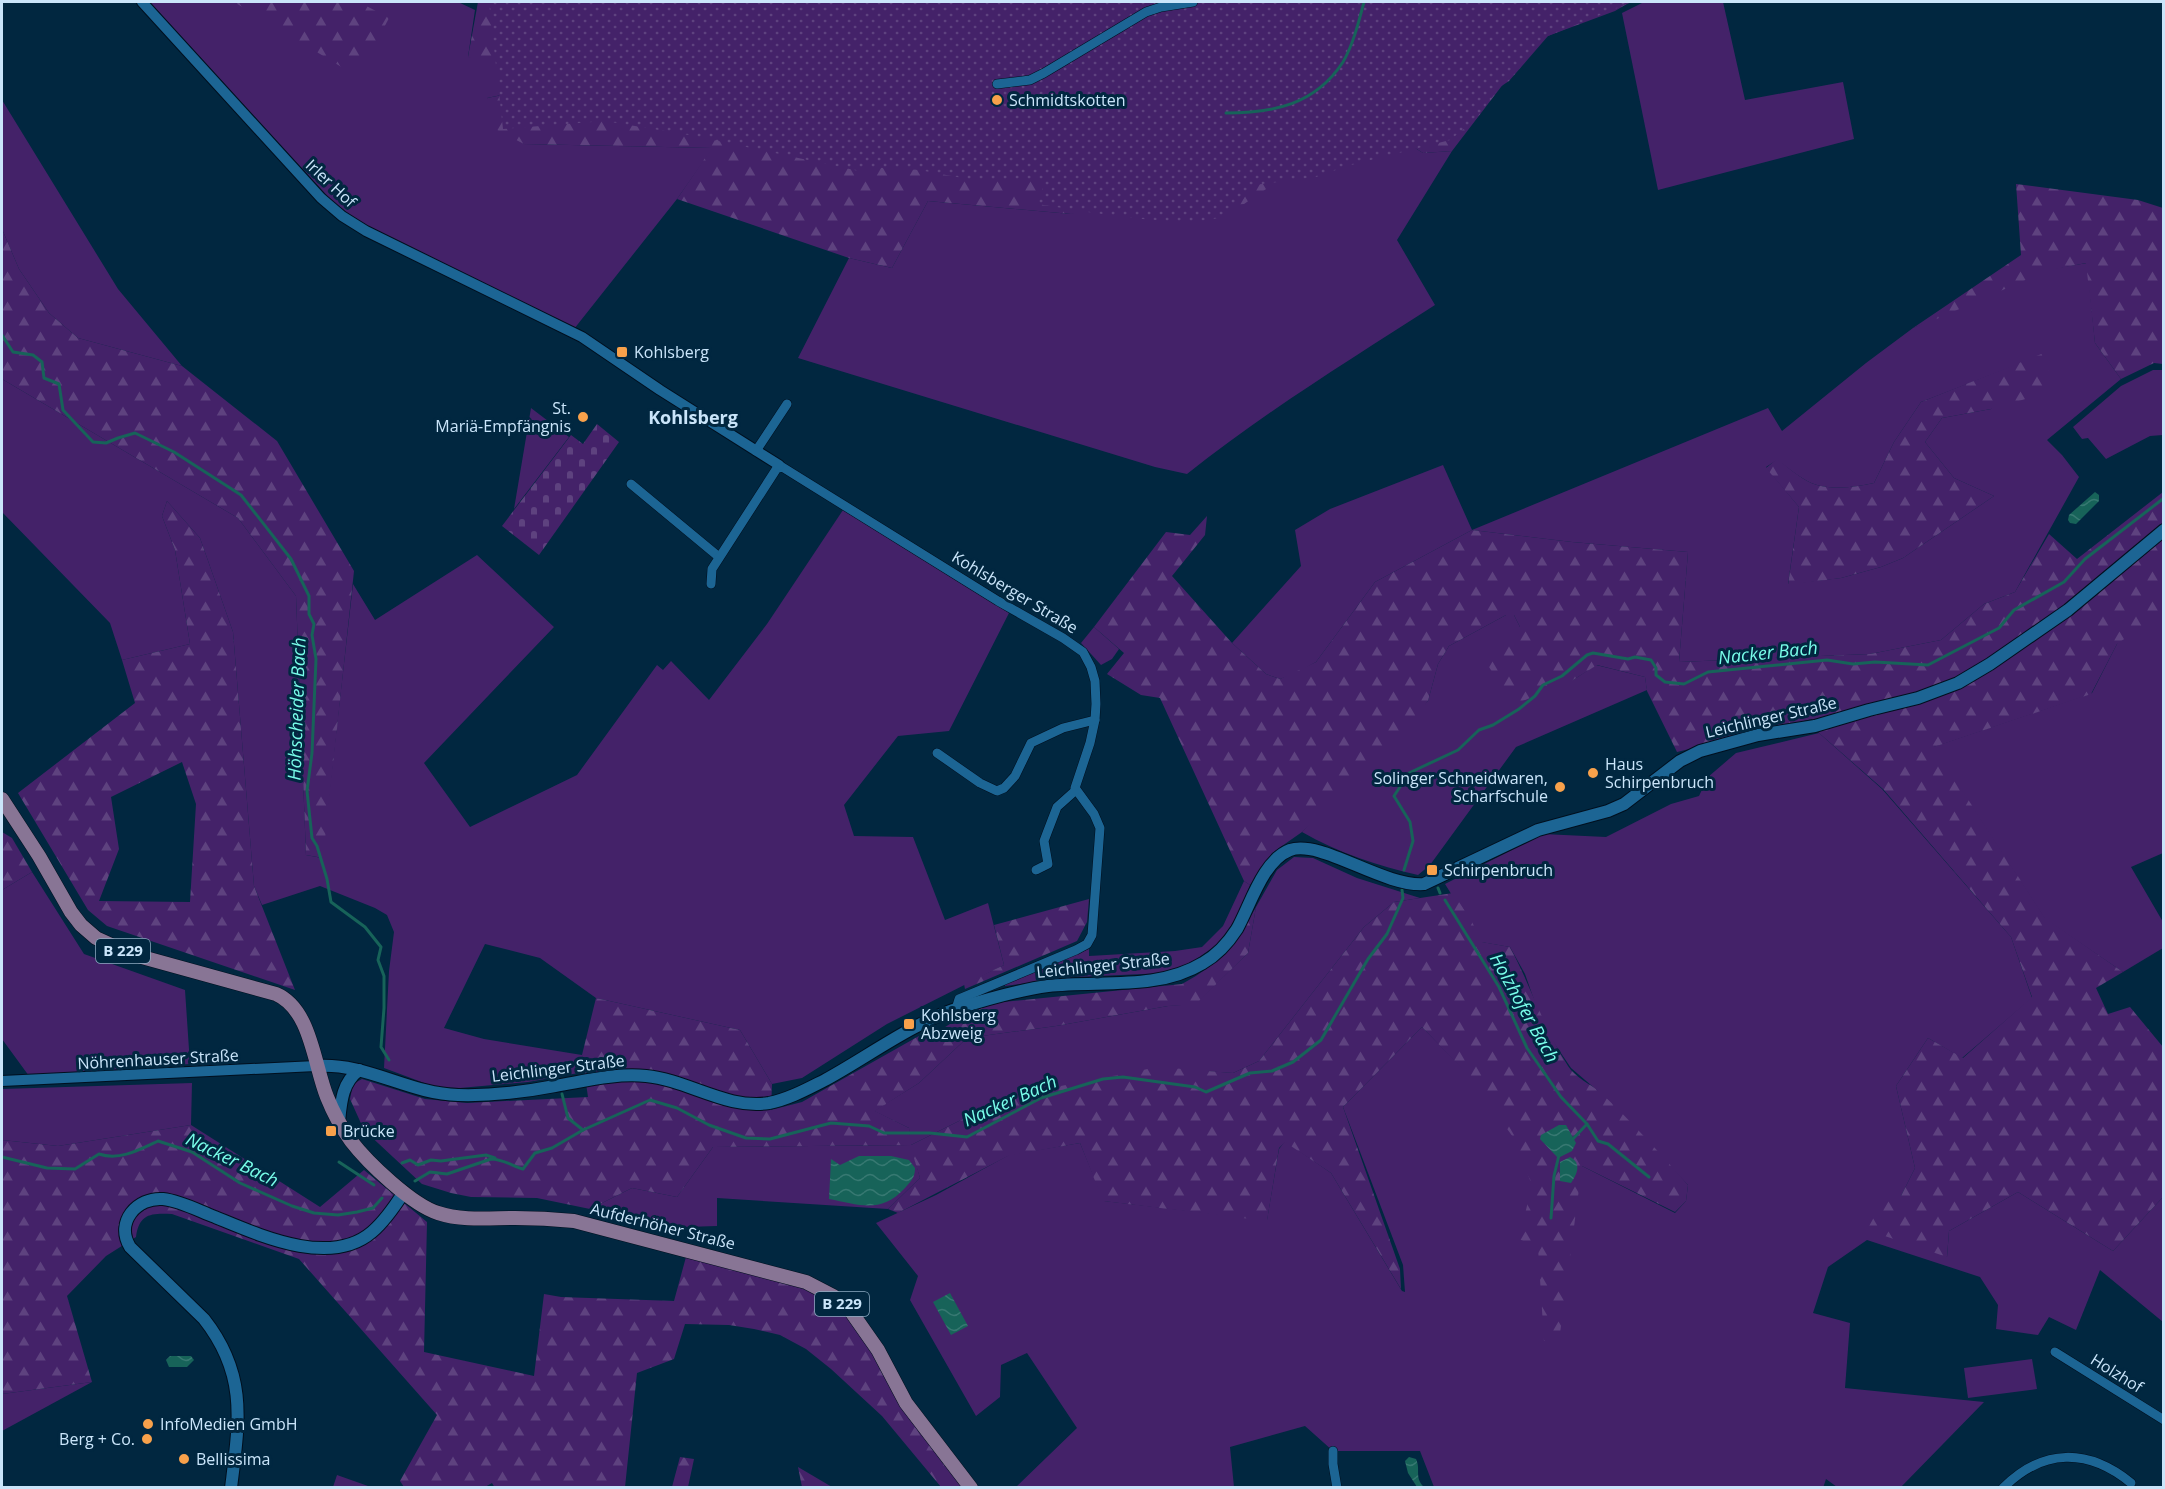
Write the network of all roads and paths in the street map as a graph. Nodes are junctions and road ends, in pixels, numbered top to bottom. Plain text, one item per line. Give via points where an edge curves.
1 (142, 2) edge
2 (1193, 2) edge
3 (997, 84) dead end
4 (582, 337) joint
5 (787, 404) dead end
6 (756, 451) junction
7 (779, 465) junction
8 (631, 484) dead end
9 (2163, 530) edge
10 (719, 557) junction
11 (711, 584) dead end
12 (1095, 720) junction
13 (937, 753) dead end
14 (1076, 790) junction
15 (2, 800) edge
16 (1036, 870) dead end
17 (956, 1009) junction
18 (316, 1066) junction
19 (359, 1070) junction
20 (2, 1081) edge
21 (339, 1122) junction
22 (404, 1192) junction
23 (2055, 1352) dead end
24 (2163, 1420) edge
25 (1333, 1451) dead end
26 (2131, 1483) dead end
27 (231, 1488) edge
28 (971, 1488) edge
29 (1337, 1488) edge
30 (2003, 1488) edge

1 - 4 street, Irler Hof via 321,198 342,216
2 - 3 street via 1146,12 1030,80
4 - 6 street, Kohlsberger Straße
5 - 6 street
6 - 7 street, Kohlsberger Straße
7 - 10 street
7 - 12 street, Kohlsberger Straße via 1075,645 1087,659 1095,681
8 - 10 street
9 - 17 main road, Leichlinger Straße via 2089,594 2028,639 1971,676 1941,690 1815,726 1758,735 1700,751 1680,760 1624,804 1538,830 1424,884 1375,874 1316,850 1293,849 1280,856 1265,873 1225,945 1194,969 1147,981 1048,987
10 - 11 street via 712,569
12 - 13 street via 1063,728 1031,743 1015,776 999,791 980,783
12 - 14 street, Kohlsberger Straße
14 - 16 street via 1057,807 1044,842 1048,864
14 - 17 street via 1100,828 1094,930 1090,940 1076,950 960,999
15 - 18 main road, B 229 via 86,930 118,949 283,997 303,1023
17 - 19 main road, Leichlinger Straße via 809,1089 758,1104 647,1076 625,1075 461,1096 427,1091
18 - 19 main road, Leichlinger Straße
18 - 20 street, Nöhrenhauser Straße
18 - 21 main road, Aufderhöher Straße / B 229
19 - 21 main road via 346,1084
21 - 22 main road, Aufderhöher Straße / B 229 via 364,1155
22 - 27 main road via 374,1231 359,1241 336,1247 281,1241 161,1199 140,1205 126,1221 124,1234 130,1247 204,1319 231,1365 239,1412
22 - 28 main road, Aufderhöher Straße / B 229 via 425,1208 447,1216 574,1221 813,1285 850,1310 878,1350 906,1403
23 - 24 street, Holzhof
25 - 29 street
26 - 30 street via 2092,1460 2062,1457 2032,1466

